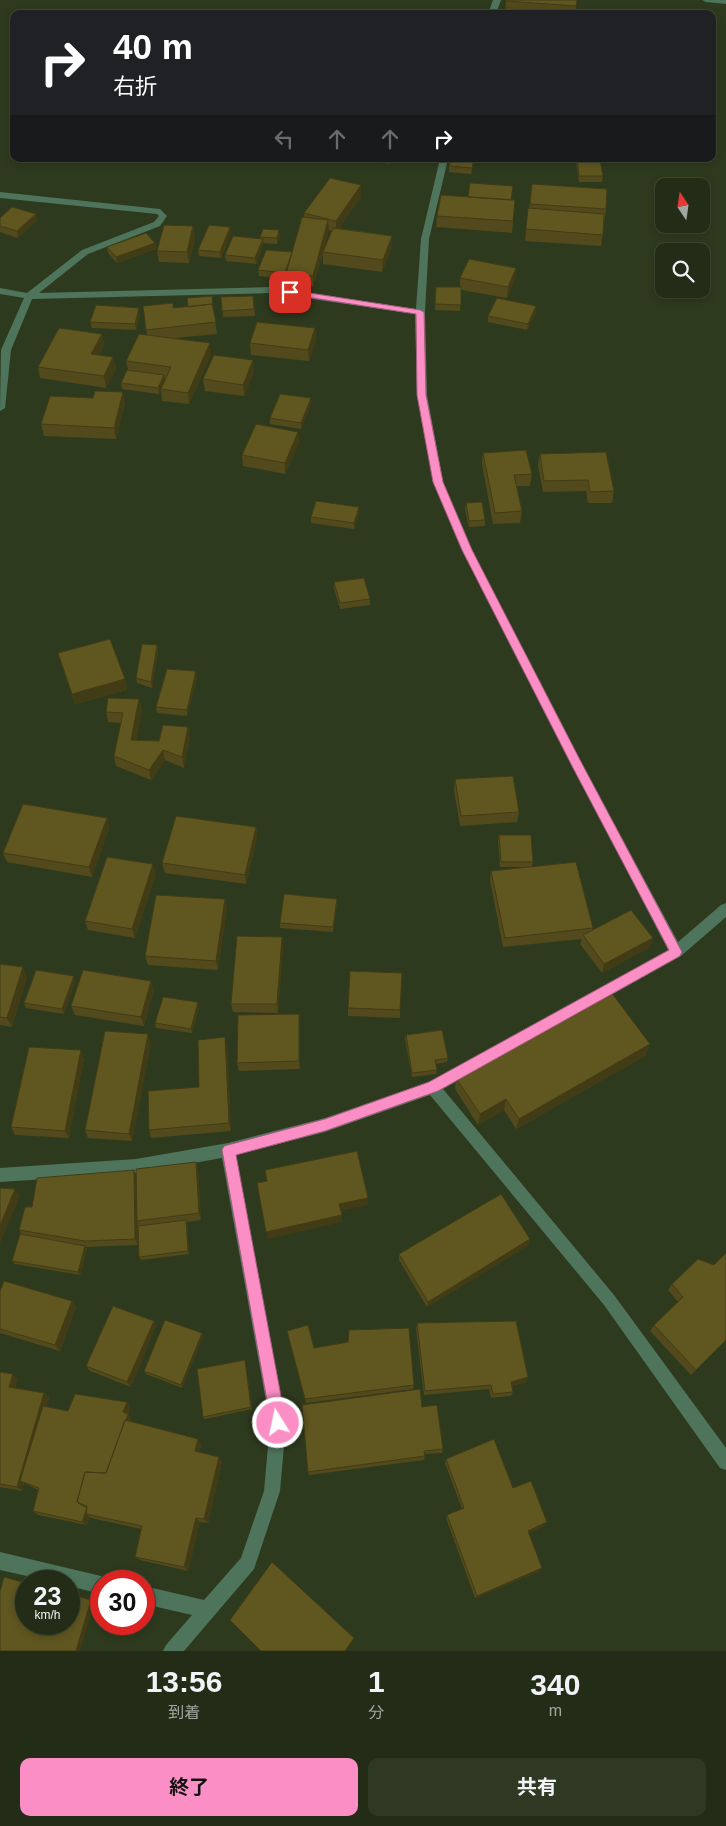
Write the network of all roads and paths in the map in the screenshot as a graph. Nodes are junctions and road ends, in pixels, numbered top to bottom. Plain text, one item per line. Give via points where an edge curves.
1 (706, 0) edge
2 (726, 2) edge
3 (443, 162) edge
4 (0, 195) edge
5 (0, 291) edge
6 (28, 296) junction
7 (420, 312) junction
8 (0, 408) edge
9 (726, 909) edge
10 (676, 952) junction
11 (433, 1087) junction
12 (228, 1150) junction
13 (0, 1175) edge
14 (726, 1462) edge
15 (0, 1561) edge
16 (90, 1582) edge
17 (155, 1598) edge
18 (208, 1610) junction
19 (172, 1651) edge

1 - 2 street
3 - 7 street via 425,238
4 - 6 street via 160,212 162,216 157,224 85,252
5 - 6 street
6 - 7 street via 271,290
6 - 8 street via 6,350
7 - 10 street via 422,395 438,482 467,550
9 - 10 street
10 - 11 street
11 - 12 street via 325,1125
11 - 14 street via 610,1300
12 - 13 street via 136,1166
12 - 18 street via 278,1423 272,1491 248,1563
15 - 16 street
17 - 18 street
18 - 19 street

